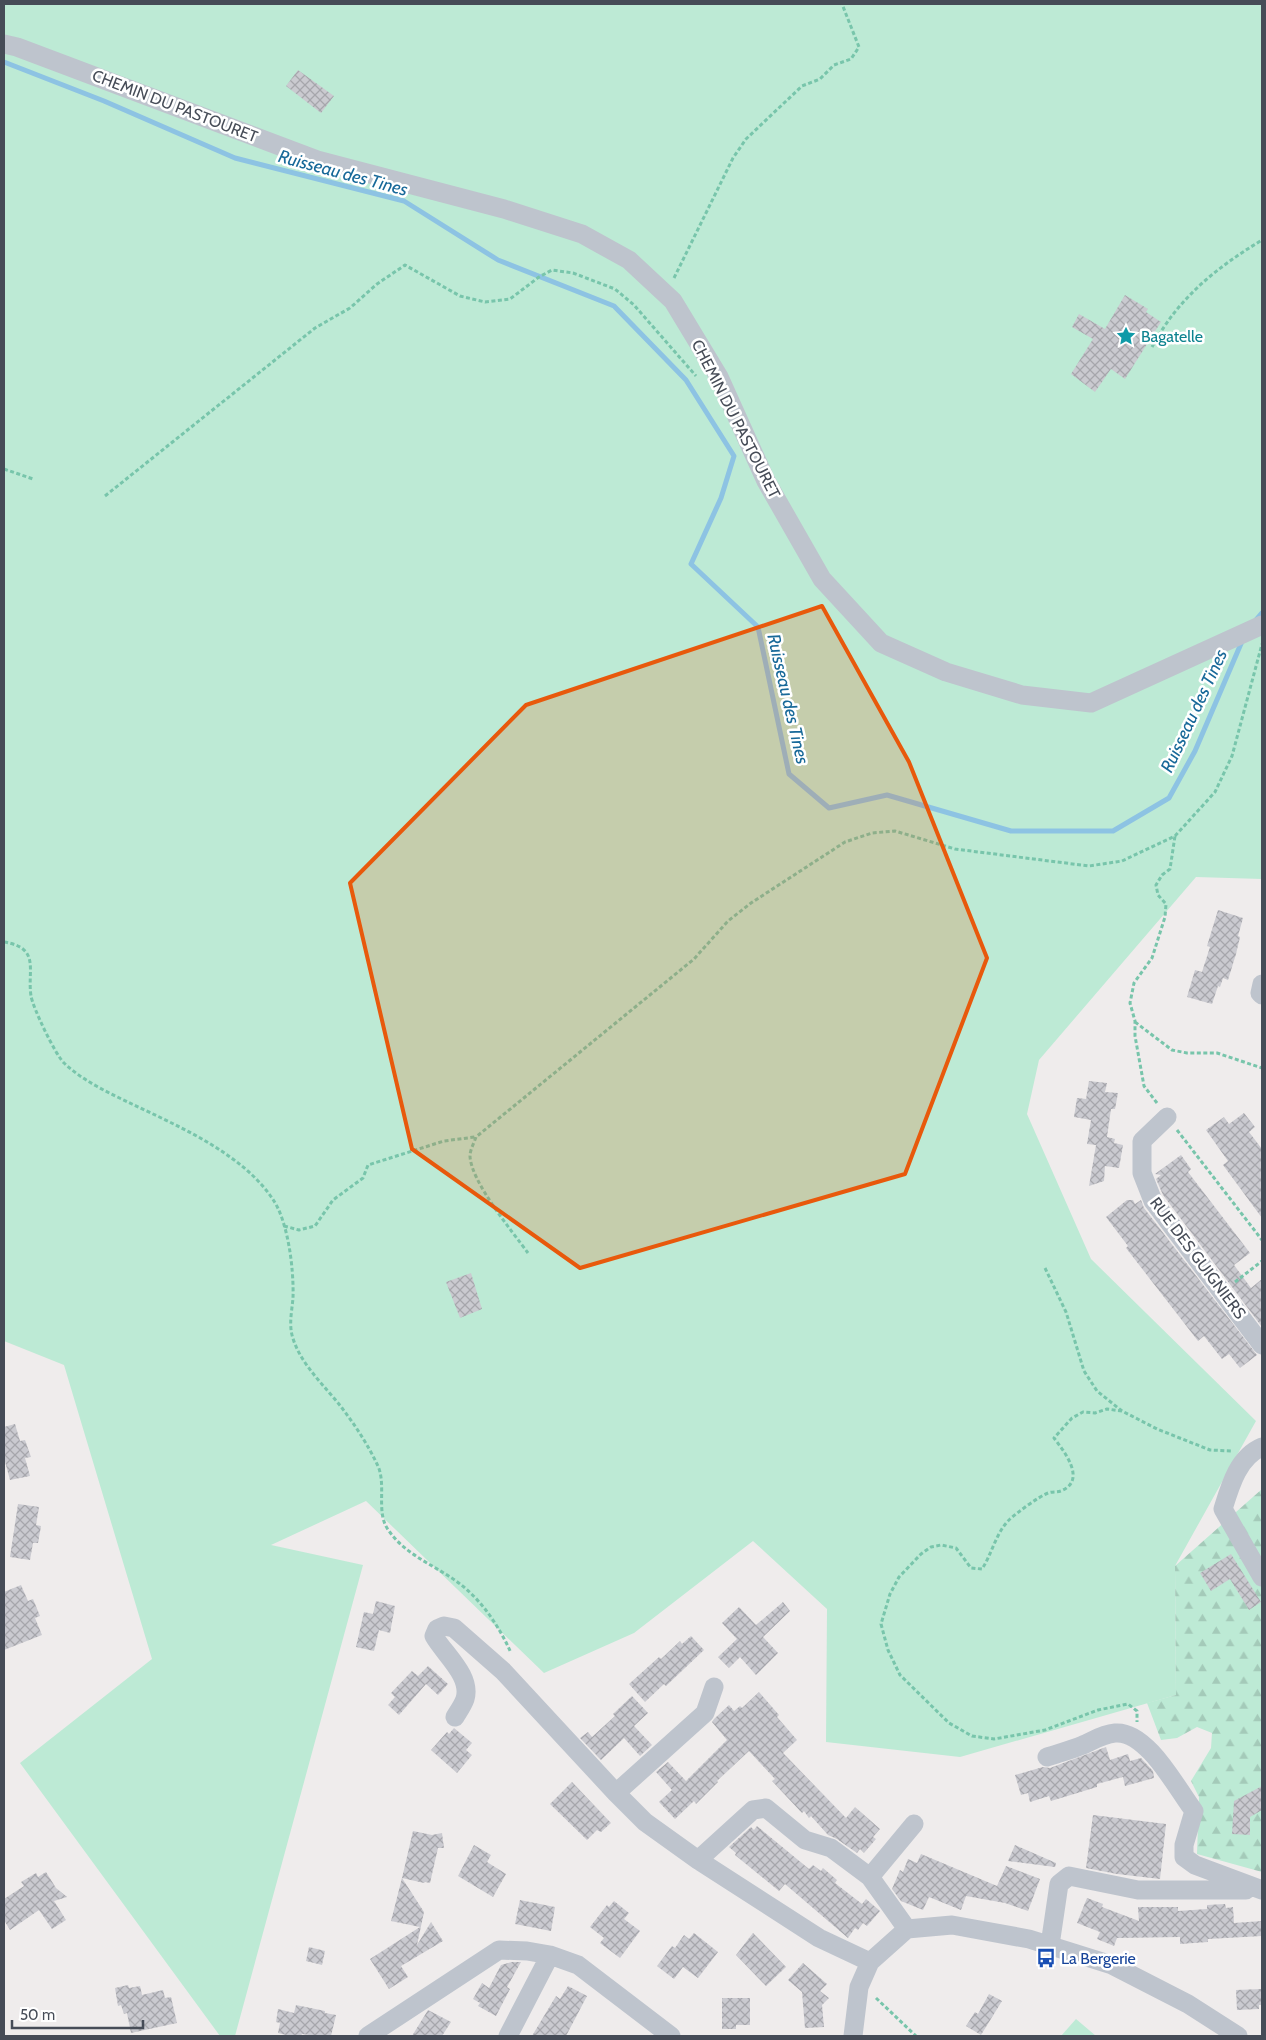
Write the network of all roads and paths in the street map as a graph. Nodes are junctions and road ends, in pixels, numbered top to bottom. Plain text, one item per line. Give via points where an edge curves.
1 (842, 4) edge
2 (4, 44) edge
3 (1262, 240) edge
4 (664, 291) junction
5 (1152, 347) dead end
6 (700, 381) dead end
7 (4, 469) edge
8 (33, 479) dead end
9 (105, 496) dead end
10 (1262, 625) edge
11 (1262, 644) edge
12 (1175, 836) junction
13 (4, 942) edge
14 (1262, 984) edge
15 (1262, 995) edge
16 (1135, 1021) junction
17 (1262, 1068) edge
18 (1167, 1117) junction
19 (476, 1137) junction
20 (284, 1226) junction
21 (1262, 1240) edge
22 (528, 1253) dead end
23 (1262, 1261) edge
24 (1045, 1268) dead end
25 (1223, 1292) junction
26 (1262, 1345) edge
27 (1122, 1412) junction
28 (1259, 1448) edge
29 (1262, 1577) edge
30 (508, 1664) junction
31 (714, 1687) dead end
32 (455, 1717) dead end
33 (1138, 1739) junction
34 (1047, 1757) dead end
35 (616, 1793) junction
36 (914, 1824) dead end
37 (698, 1860) junction
38 (870, 1877) junction
39 (1262, 1890) edge
40 (907, 1929) junction
41 (1050, 1945) junction
42 (550, 1955) junction
43 (870, 1962) junction
44 (859, 1986) junction
45 (368, 2036) edge
46 (508, 2036) edge
47 (671, 2036) edge
48 (853, 2036) edge
49 (916, 2036) edge
50 (1238, 2036) edge

1 - 4 path via 859,47 851,59 834,65 820,79 802,86 746,139 733,158 676,275
2 - 4 street, CHEMIN DU PASTOURET via 317,160 504,209 582,234 629,260
3 - 5 path via 1228,260 1191,292 1158,334
4 - 10 street, CHEMIN DU PASTOURET via 719,377 766,481 822,579 881,643 946,672 1022,696 1091,702
6 - 9 path via 634,305 615,289 573,273 552,270 510,298 485,302 460,296 405,265 350,308 315,328
7 - 8 path
11 - 12 path via 1232,756 1215,792
12 - 16 path via 1170,869 1156,885 1158,895 1166,904 1165,917 1152,958 1134,983 1130,1003
12 - 19 path via 1122,862 1089,866 955,850 895,832 872,833 845,842 750,903 728,921 694,959
13 - 20 path via 15,944 28,954 32,964 31,997 62,1061 80,1076 223,1152 270,1195 279,1208
14 - 15 street
16 - 17 path via 1172,1050 1187,1054 1217,1053
16 - 18 path via 1144,1086
18 - 21 path
18 - 25 street, RUE DES GUIGNIERS via 1142,1141 1142,1173 1153,1201
19 - 20 path via 444,1141 368,1164 363,1178 333,1200 315,1226 299,1230
19 - 22 path via 470,1154 473,1171
20 - 30 path via 293,1283 292,1335 302,1358 344,1410 379,1467 386,1526 410,1552 466,1588 483,1607 504,1639
23 - 25 path
24 - 27 path via 1066,1312 1084,1371 1097,1392
25 - 26 street, RUE DES GUIGNIERS
27 - 28 path via 1210,1450
27 - 33 path via 1107,1409 1084,1412 1072,1418 1054,1438 1068,1459 1073,1475 1069,1486 1061,1492 1049,1492 1009,1520 982,1569 971,1568 956,1548 941,1545 921,1554 899,1577 881,1624 888,1650 900,1675 949,1723 972,1736 994,1739 1045,1730 1098,1710 1128,1704 1137,1711
28 - 29 street via 1241,1465 1223,1509
30 - 32 street via 454,1628 444,1626 437,1629 434,1636 461,1674 466,1688 465,1698
30 - 35 street
31 - 35 street via 705,1713
33 - 34 street via 1117,1732
33 - 39 street via 1163,1767 1194,1811 1184,1845 1184,1857 1195,1865
35 - 37 street via 645,1822
36 - 38 street
37 - 38 street via 752,1810 766,1808 805,1840 831,1848
37 - 43 street via 819,1938
38 - 40 street
39 - 41 street via 1138,1890 1069,1876 1058,1884
40 - 41 street via 952,1925
40 - 43 street
41 - 50 street via 1112,1965 1188,2004
42 - 45 street via 499,1950
42 - 46 street
42 - 47 street via 578,1966
43 - 44 street
44 - 48 street
44 - 49 path

